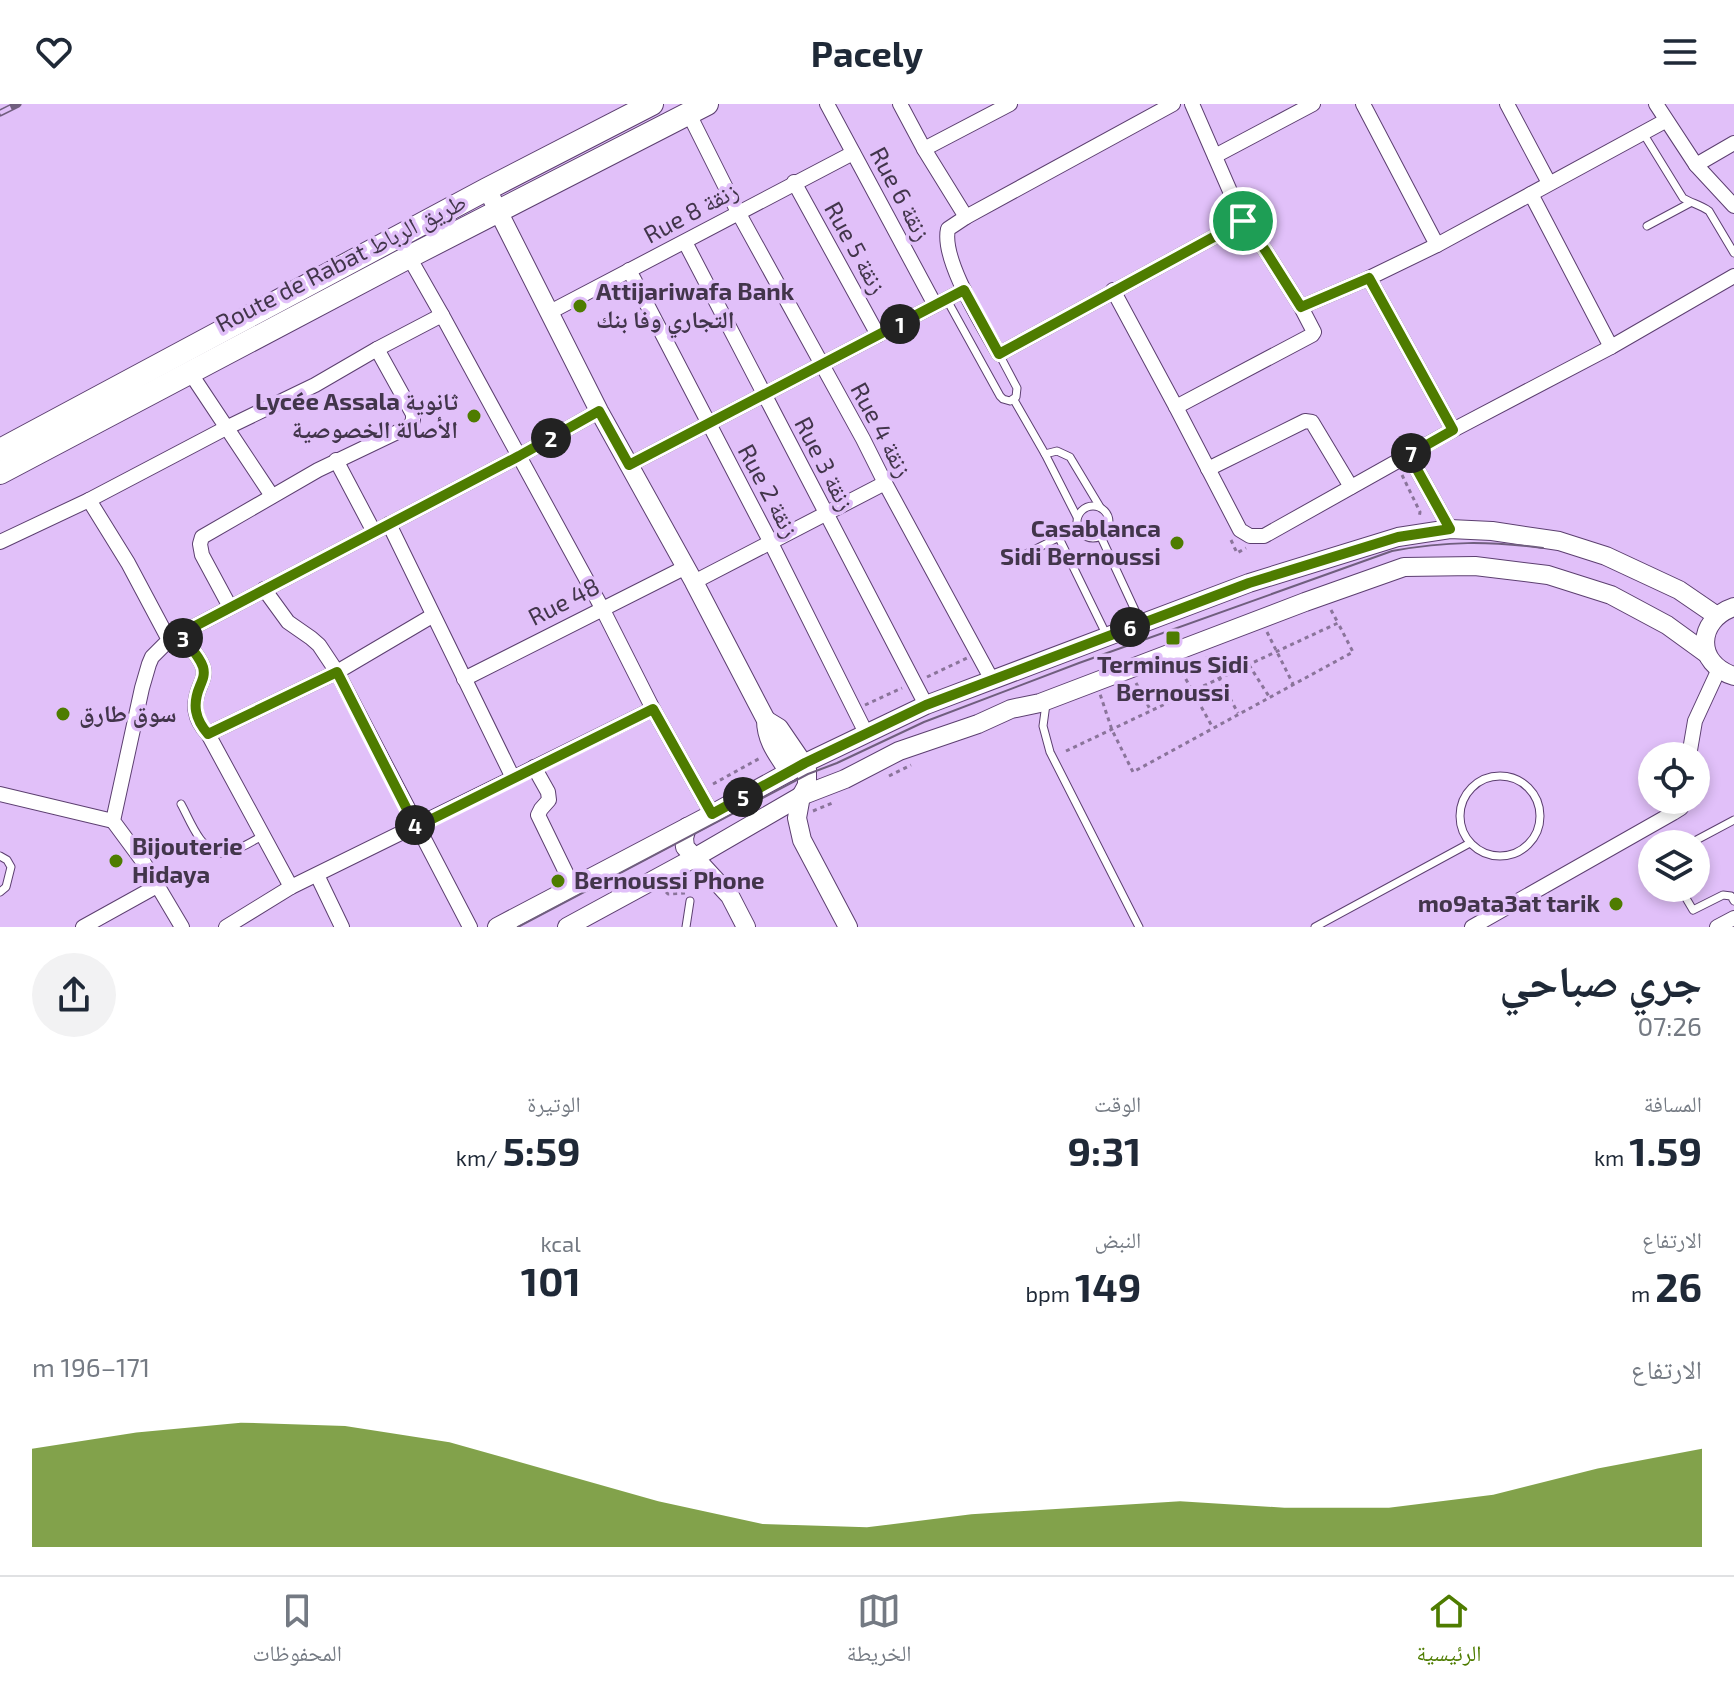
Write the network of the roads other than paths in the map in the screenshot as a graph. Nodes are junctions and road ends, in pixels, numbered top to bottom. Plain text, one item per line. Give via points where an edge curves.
1 (652, 104) edge
2 (827, 104) edge
3 (900, 104) edge
4 (1010, 104) edge
5 (1173, 104) edge
6 (1192, 104) edge
7 (1313, 104) edge
8 (1363, 104) edge
9 (1507, 104) edge
10 (1656, 104) edge
11 (698, 109) edge
12 (1665, 121) junction
13 (1643, 133) junction
14 (1734, 143) edge
15 (924, 149) junction
16 (853, 153) junction
17 (1215, 156) junction
18 (1696, 165) junction
19 (794, 182) junction
20 (1549, 183) junction
21 (487, 189) junction
22 (1531, 194) junction
23 (1690, 203) junction
24 (1734, 206) edge
25 (498, 211) junction
26 (738, 212) junction
27 (966, 217) junction
28 (1243, 221) junction
29 (1647, 226) dead end
30 (685, 242) junction
31 (1437, 245) junction
32 (1734, 253) edge
33 (409, 257) junction
34 (629, 270) junction
35 (1734, 276) edge
36 (1369, 278) junction
37 (964, 290) junction
38 (1113, 290) junction
39 (941, 302) junction
40 (1301, 307) junction
41 (550, 312) junction
42 (442, 315) junction
43 (878, 335) junction
44 (1611, 347) junction
45 (377, 349) junction
46 (999, 354) junction
47 (821, 365) junction
48 (189, 371) junction
49 (764, 395) junction
50 (1014, 400) junction
51 (1176, 407) junction
52 (599, 411) junction
53 (708, 424) junction
54 (226, 428) junction
55 (1453, 430) junction
56 (0, 450) edge
57 (1045, 454) junction
58 (1409, 455) junction
59 (519, 456) junction
60 (336, 460) junction
61 (629, 465) junction
62 (1208, 469) junction
63 (0, 473) edge
64 (885, 483) junction
65 (1351, 487) junction
66 (272, 496) junction
67 (89, 500) junction
68 (1101, 509) junction
69 (825, 514) junction
70 (1077, 517) junction
71 (389, 524) junction
72 (1077, 528) junction
73 (1450, 529) junction
74 (374, 532) junction
75 (1101, 537) junction
76 (1059, 538) junction
77 (770, 541) junction
78 (0, 542) edge
79 (1022, 556) dead end
80 (690, 574) junction
81 (264, 589) junction
82 (230, 607) junction
83 (602, 608) junction
84 (1725, 612) edge
85 (432, 616) junction
86 (1141, 623) junction
87 (1107, 636) junction
88 (175, 637) junction
89 (1707, 654) junction
90 (337, 672) junction
91 (1726, 673) edge
92 (464, 679) junction
93 (992, 680) junction
94 (1046, 701) junction
95 (926, 705) junction
96 (653, 709) junction
97 (866, 733) junction
98 (208, 734) junction
99 (1691, 742) edge
100 (534, 767) junction
101 (797, 768) junction
102 (513, 778) junction
103 (0, 794) edge
104 (801, 796) junction
105 (181, 804) dead end
106 (712, 814) junction
107 (1671, 814) edge
108 (1734, 820) edge
109 (113, 821) junction
110 (416, 827) junction
111 (687, 827) junction
112 (1710, 833) edge
113 (264, 835) junction
114 (1470, 843) junction
115 (0, 856) edge
116 (694, 858) junction
117 (317, 875) junction
118 (157, 886) junction
119 (291, 887) junction
120 (573, 887) junction
121 (0, 892) edge
122 (690, 901) dead end
123 (1734, 901) edge
124 (1688, 902) edge
125 (1709, 902) edge
126 (1710, 902) edge
127 (83, 927) edge
128 (182, 927) edge
129 (226, 927) edge
130 (342, 927) edge
131 (470, 927) edge
132 (497, 927) edge
133 (567, 927) edge
134 (686, 927) edge
135 (746, 927) edge
136 (848, 927) edge
137 (1139, 927) edge
138 (1315, 927) edge
139 (1472, 927) edge

1 - 21 main road, Route de Rabat طريق الرباط
2 - 16 street, Rue 6 زنقة
3 - 15 street
4 - 15 street
5 - 27 street
6 - 17 street
7 - 17 street
8 - 31 street
9 - 20 street
10 - 12 street
11 - 25 main road, Route de Rabat طريق الرباط
11 - 26 street, Rue 4 زنقة
12 - 13 street
12 - 18 street
13 - 20 street
13 - 23 lane
14 - 18 street
15 - 27 street
16 - 19 street, Rue 8 زنقة
16 - 39 street, Rue 6 زنقة
17 - 28 street
18 - 24 street
19 - 26 street, Rue 8 زنقة
19 - 43 street, Rue 5 زنقة
20 - 22 street
21 - 25 street
21 - 56 main road, Route de Rabat طريق الرباط
22 - 31 street
22 - 44 street
23 - 29 lane
23 - 32 lane via 1709,211
25 - 33 main road, Route de Rabat طريق الرباط
25 - 41 street
26 - 30 street, Rue 8 زنقة
26 - 47 street, Rue 4 زنقة
27 - 37 street via 948,229 946,243
28 - 38 street
28 - 40 street
30 - 34 street, Rue 8 زنقة
30 - 49 street, Rue 3 زنقة
31 - 36 street
33 - 42 street
33 - 48 main road, Route de Rabat طريق الرباط
34 - 41 street, Rue 8 زنقة
34 - 53 street, Rue 2 زنقة
35 - 44 street
36 - 40 street
36 - 55 street
37 - 39 street
37 - 46 street
38 - 46 street
38 - 51 street
39 - 43 street
39 - 50 lane via 1000,396
40 - 51 street via 1312,335
41 - 52 street
42 - 45 street
42 - 59 street
43 - 47 street
44 - 55 street
45 - 54 street
45 - 60 street via 413,420
46 - 50 lane via 1017,388
47 - 49 street
47 - 64 street, Rue 4 زنقة
48 - 54 street
48 - 63 main road, Route de Rabat طريق الرباط
49 - 53 street
49 - 69 street, Rue 3 زنقة
50 - 57 lane
51 - 62 street
52 - 59 street
52 - 61 street
53 - 61 street
53 - 77 street, Rue 2 زنقة
54 - 66 street
54 - 67 street
55 - 58 street
57 - 68 lane via 1057,451 1070,457
57 - 70 lane
58 - 65 street
58 - 73 street
59 - 71 street
59 - 83 street
60 - 66 street
60 - 74 street
61 - 80 street
62 - 65 street via 1309,421
62 - 65 street via 1240,530 1250,536 1264,536
64 - 69 street, Rue 48
64 - 93 street, Rue 4 زنقة
66 - 82 street via 202,537 202,555
67 - 78 street
67 - 88 street
68 - 70 lane via 1085,508
68 - 75 lane via 1109,523
69 - 77 street, Rue 48
69 - 95 street, Rue 3 زنقة
70 - 72 lane
71 - 74 street
71 - 85 street
72 - 75 lane via 1084,536
72 - 76 lane
73 - 84 street via 1559,541 1606,556
73 - 86 street via 1398,537
74 - 81 street
75 - 86 lane
76 - 79 lane
76 - 87 lane
77 - 80 street, Rue 48
77 - 97 street, Rue 2 زنقة
80 - 83 street, Rue 48
80 - 101 street via 766,720 770,741
81 - 82 street
81 - 90 street via 288,622 319,645
82 - 88 street
83 - 92 street, Rue 48
83 - 96 street
84 - 89 street via 1708,628
85 - 90 street
85 - 92 street
86 - 87 street
87 - 93 street
88 - 98 street via 203,667 195,713
88 - 109 street via 152,657 145,675
89 - 91 street
89 - 94 street via 1611,595 1548,575 1475,566 1404,567
90 - 98 street
90 - 110 street
91 - 99 street via 1695,721
92 - 102 street
93 - 95 street
94 - 104 street via 899,751
94 - 137 lane via 1043,726 1050,752
95 - 97 street
96 - 100 street
96 - 106 street
97 - 101 street
98 - 113 street
100 - 102 street
100 - 120 street via 549,800 538,815
101 - 104 street via 807,769
101 - 106 street
102 - 110 street
103 - 109 street
104 - 116 street
104 - 136 street via 797,818 802,840
105 - 113 lane via 204,844 219,853
106 - 111 street
107 - 139 street
108 - 112 lane
109 - 118 street
110 - 117 street
110 - 131 street
111 - 116 street via 685,847
111 - 120 street
113 - 119 street
114 - 114 lane via 1491,856 1527,847 1541,813 1530,789 1519,780 1492,776 1468,791 1460,817
114 - 138 lane
115 - 121 lane via 11,867
116 - 133 street
116 - 135 street via 730,896
117 - 119 street
117 - 130 street
118 - 127 street
118 - 128 street
119 - 129 street
120 - 132 street
122 - 134 lane
123 - 126 lane via 1728,894
124 - 125 lane via 1693,910

